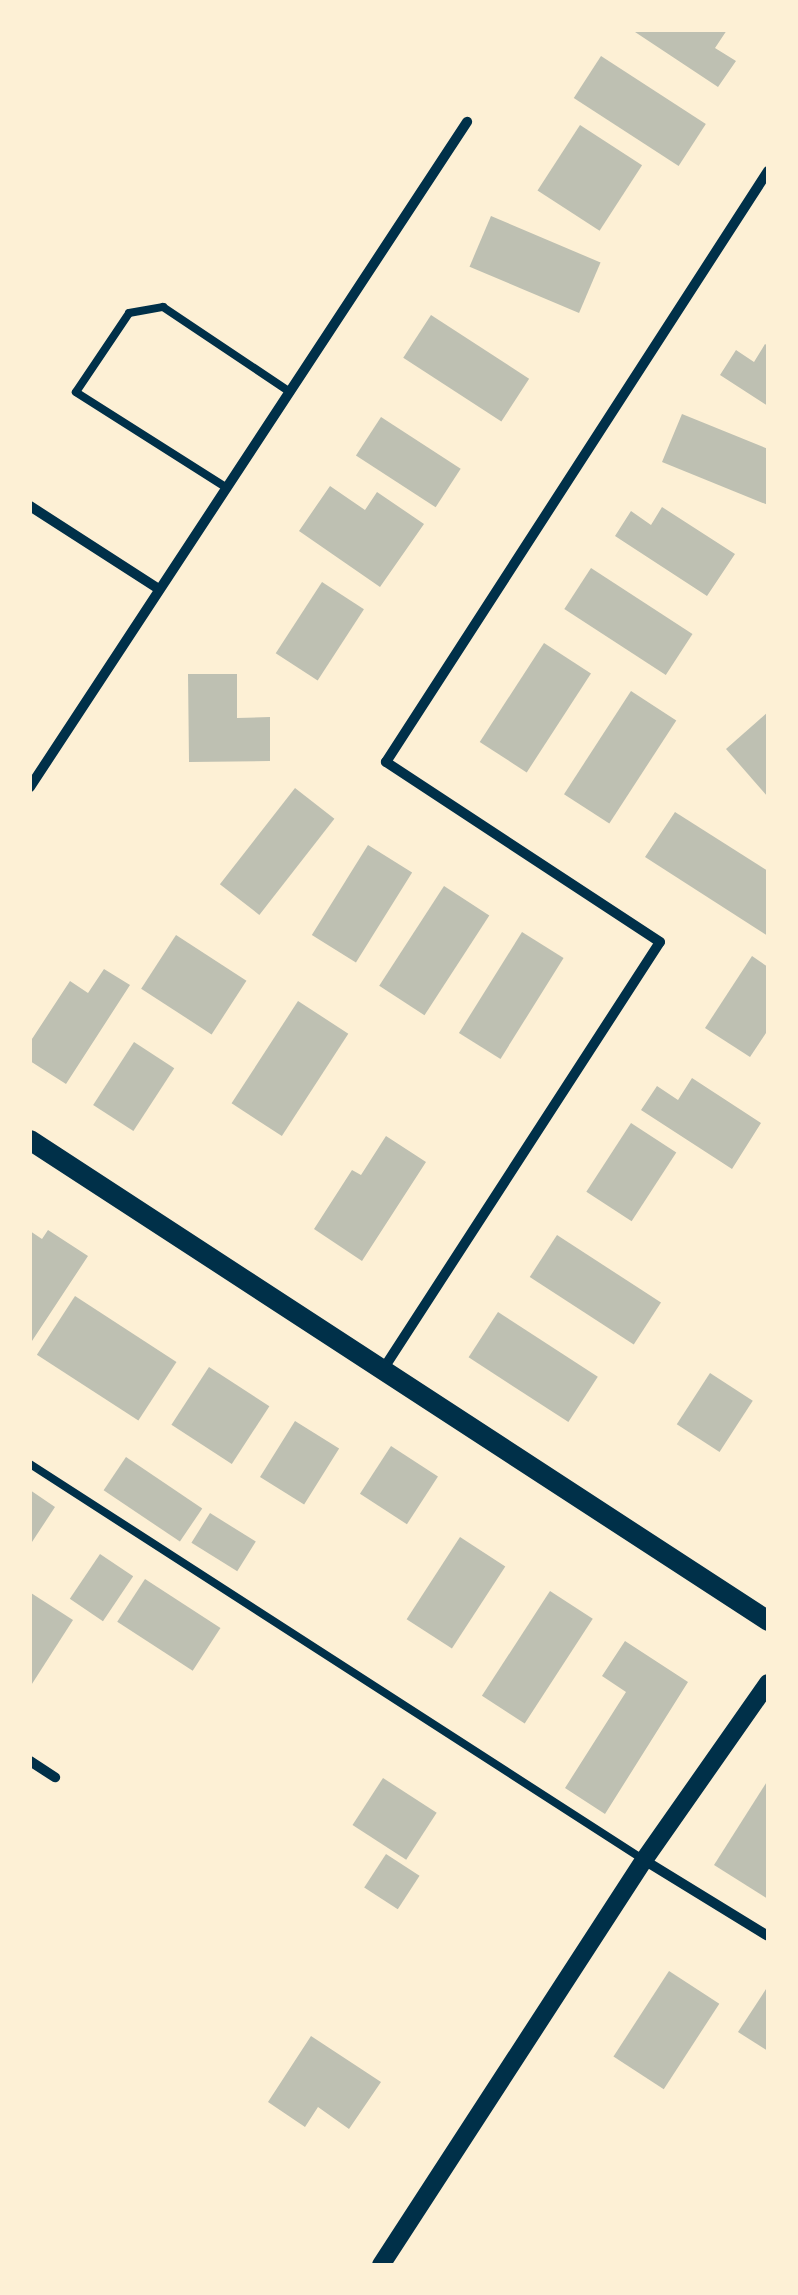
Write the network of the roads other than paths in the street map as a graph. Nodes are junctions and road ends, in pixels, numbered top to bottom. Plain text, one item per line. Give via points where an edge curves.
1 (468, 122) dead end
2 (768, 171) edge
3 (291, 392) junction
4 (227, 488) junction
5 (30, 506) edge
6 (160, 590) junction
7 (30, 786) edge
8 (30, 1140) edge
9 (382, 1372) junction
10 (30, 1464) edge
11 (768, 1621) edge
12 (768, 1683) edge
13 (30, 1761) edge
14 (55, 1777) dead end
15 (644, 1860) junction
16 (768, 1936) edge
17 (381, 2265) edge

1 - 3 street
2 - 9 street via 386,762 660,942
3 - 4 street
3 - 4 lane via 163,307 130,313 76,392
4 - 6 street
5 - 6 street
6 - 7 street
8 - 9 main road
9 - 11 main road
10 - 15 lane
12 - 15 street
13 - 14 street
15 - 16 street
15 - 17 street

